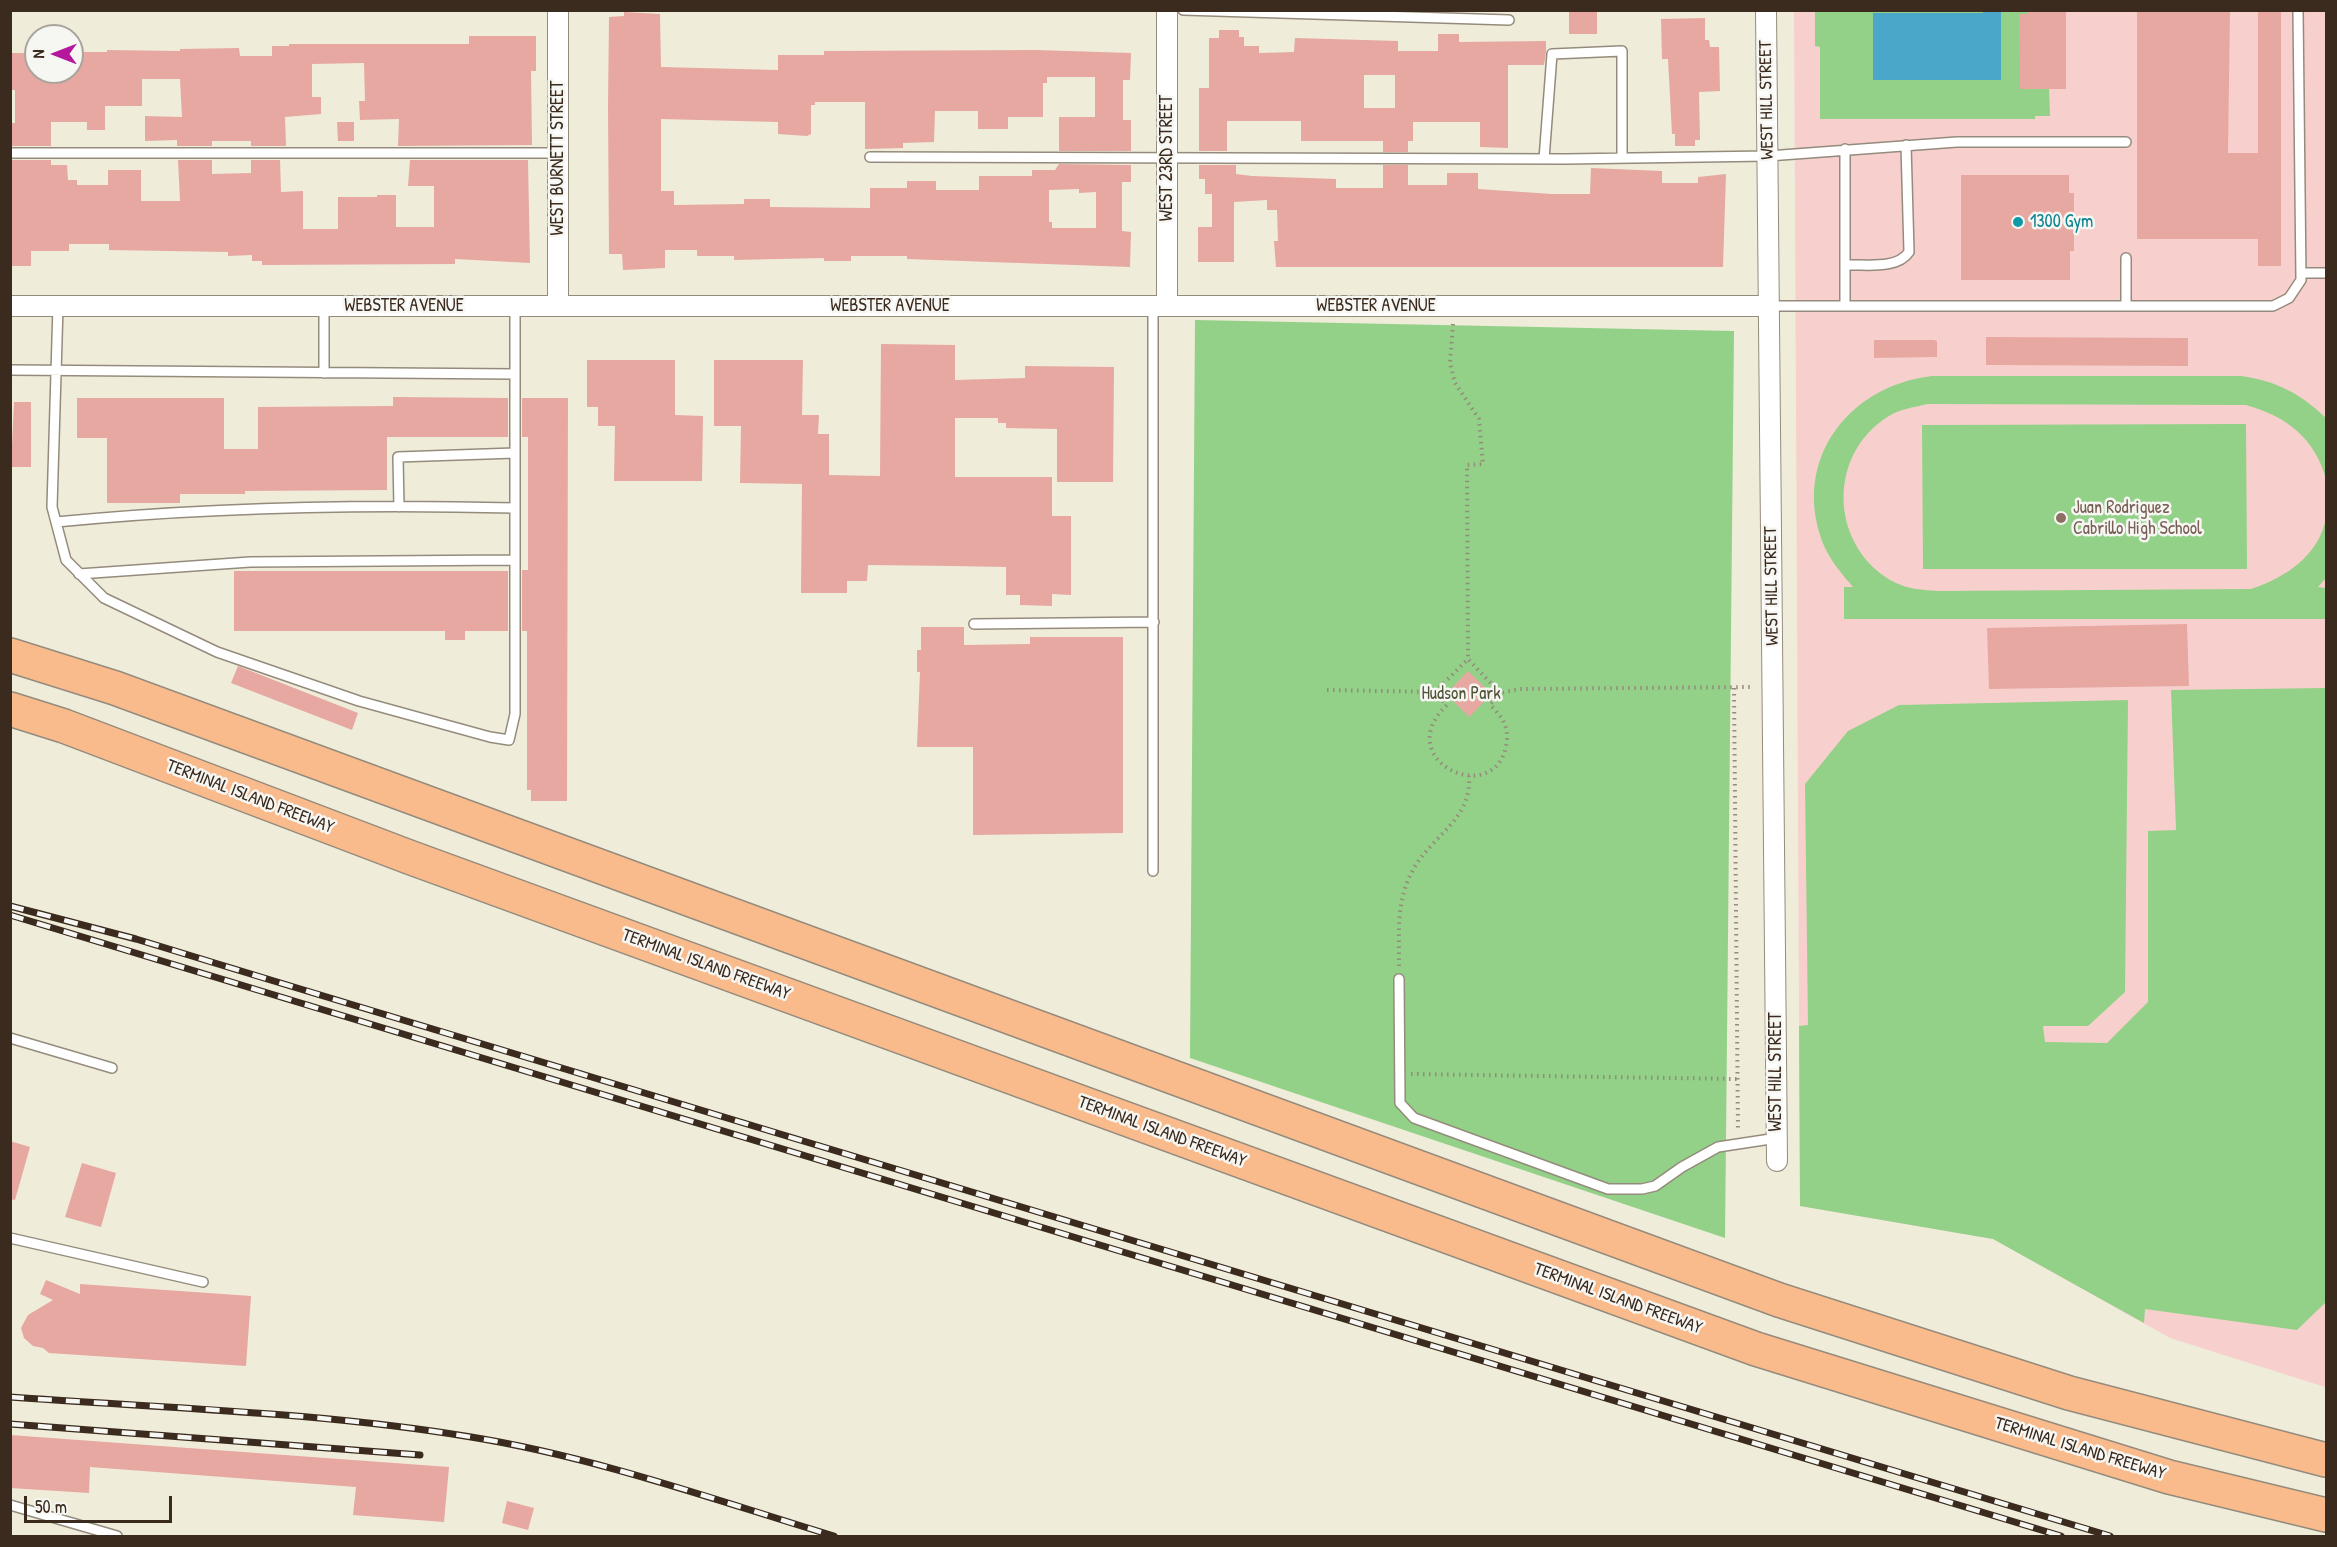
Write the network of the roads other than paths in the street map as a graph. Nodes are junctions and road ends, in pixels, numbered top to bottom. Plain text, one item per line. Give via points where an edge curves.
1 (558, 10) edge
2 (1167, 10) edge
3 (1183, 10) edge
4 (1766, 10) edge
5 (2298, 10) edge
6 (1509, 20) dead end
7 (2126, 142) dead end
8 (1906, 145) junction
9 (1845, 149) junction
10 (10, 153) edge
11 (558, 153) junction
12 (1768, 156) junction
13 (870, 157) dead end
14 (1167, 158) junction
15 (1622, 158) junction
16 (1544, 159) junction
17 (2126, 258) dead end
18 (1846, 265) junction
19 (2301, 273) junction
20 (2326, 273) edge
21 (10, 306) edge
22 (58, 306) junction
23 (324, 306) junction
24 (515, 306) junction
25 (558, 306) junction
26 (1160, 306) junction
27 (1769, 306) junction
28 (1845, 306) junction
29 (2126, 306) junction
30 (10, 370) edge
31 (56, 371) junction
32 (324, 373) junction
33 (515, 374) junction
34 (515, 453) junction
35 (399, 507) junction
36 (515, 508) junction
37 (56, 522) junction
38 (515, 560) junction
39 (79, 574) junction
40 (1154, 622) junction
41 (974, 624) dead end
42 (10, 655) edge
43 (10, 709) edge
44 (1153, 871) dead end
45 (1399, 979) road end
46 (10, 1038) edge
47 (112, 1068) dead end
48 (1777, 1138) junction
49 (1777, 1161) dead end
50 (10, 1238) edge
51 (203, 1282) dead end
52 (2326, 1460) edge
53 (10, 1505) edge
54 (2326, 1515) edge
55 (117, 1536) edge

1 - 11 street, WEST BURNETT STREET
2 - 14 street, WEST 23RD STREET
3 - 6 lane
4 - 12 street, WEST HILL STREET
5 - 19 lane
7 - 8 lane
8 - 9 lane
8 - 18 lane via 1909,252 1896,263
9 - 12 lane
9 - 18 lane
10 - 11 lane
11 - 25 street, WEST BURNETT STREET
12 - 15 lane
12 - 27 street, WEST HILL STREET
13 - 14 lane
14 - 16 lane
14 - 26 street, WEST 23RD STREET
15 - 16 lane
15 - 16 lane via 1622,51 1552,54
17 - 29 lane
18 - 28 lane
19 - 20 lane
19 - 29 lane via 2301,280 2289,298 2273,306
21 - 22 street, WEBSTER AVENUE
22 - 23 street, WEBSTER AVENUE
22 - 31 lane
23 - 24 street, WEBSTER AVENUE
23 - 32 lane
24 - 25 street, WEBSTER AVENUE
24 - 33 lane
25 - 26 street, WEBSTER AVENUE
26 - 27 street, WEBSTER AVENUE
26 - 40 lane
27 - 28 lane
27 - 48 street, WEST HILL STREET
28 - 29 lane
30 - 31 lane
31 - 32 lane
31 - 37 lane via 52,507
32 - 33 lane
33 - 34 lane
34 - 35 lane via 398,457
34 - 36 lane
35 - 36 lane
35 - 37 lane via 187,511
36 - 38 lane
37 - 39 lane via 66,560
38 - 39 lane via 250,562
38 - 39 lane via 515,714 509,740 359,701 218,652 104,598
40 - 41 lane
40 - 44 lane
42 - 52 highway via 126,692 1779,1300 2069,1393
43 - 54 highway, TERMINAL ISLAND FREEWAY via 1756,1349 2169,1477
45 - 48 lane via 1400,1103 1414,1118 1608,1189 1655,1186 1718,1147
46 - 47 lane
48 - 49 street, WEST HILL STREET
50 - 51 lane
53 - 55 lane

